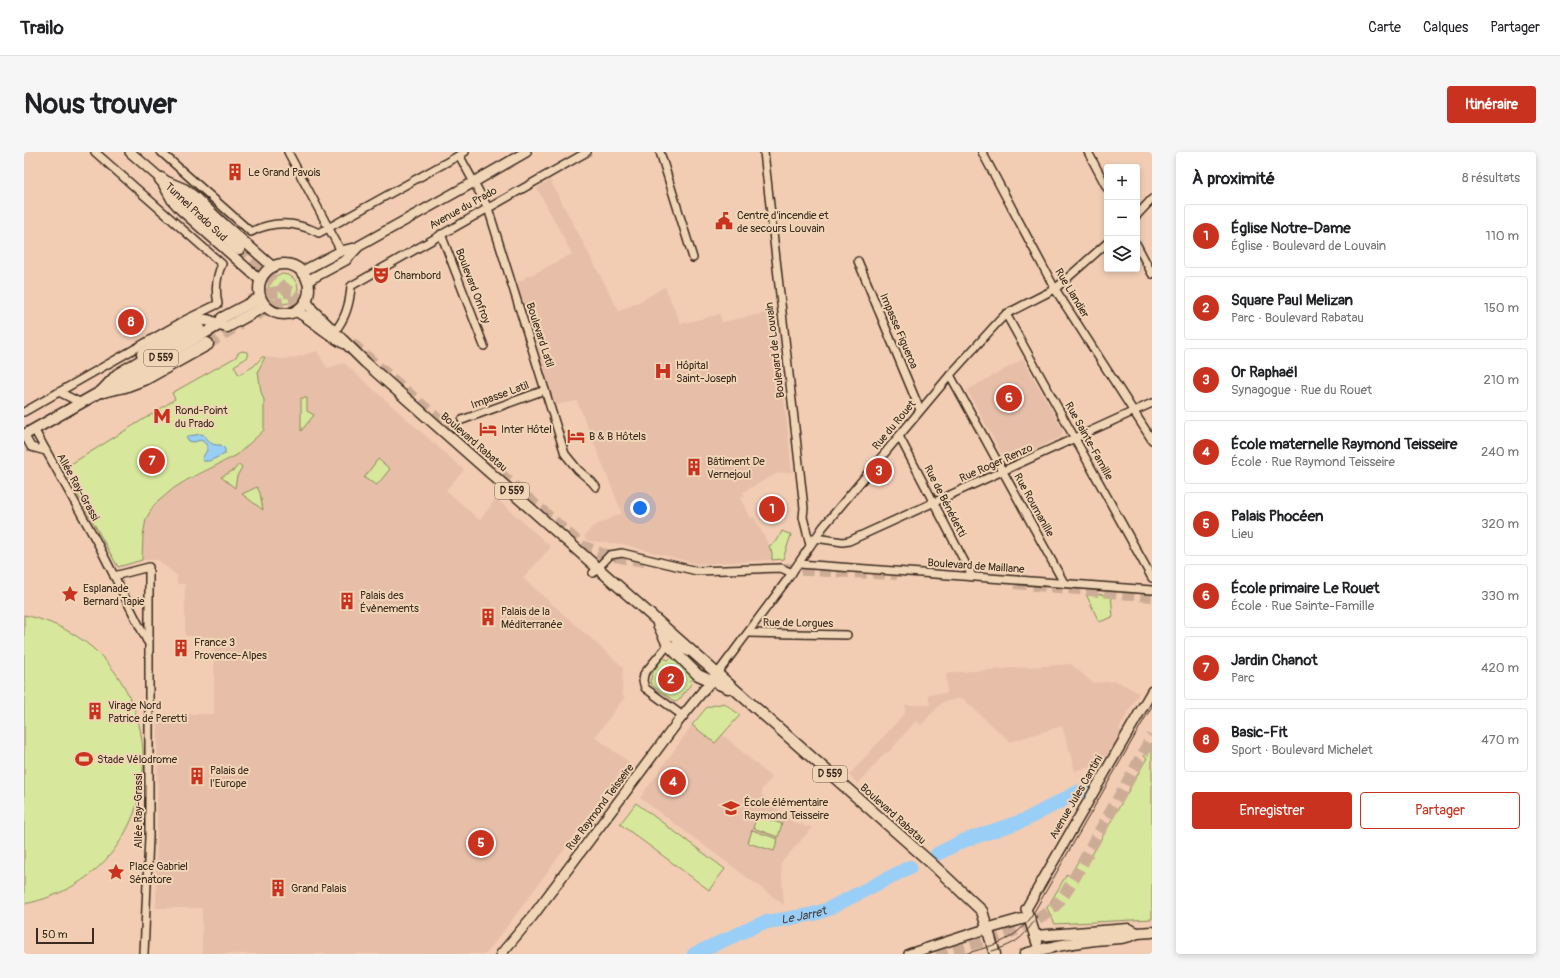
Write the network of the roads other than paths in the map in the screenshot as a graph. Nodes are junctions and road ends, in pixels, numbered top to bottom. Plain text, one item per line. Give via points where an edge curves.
1 (95, 152) edge
2 (130, 152) edge
3 (160, 152) edge
4 (288, 152) edge
5 (526, 152) edge
6 (587, 152) edge
7 (660, 152) edge
8 (764, 152) edge
9 (982, 152) edge
10 (1088, 152) edge
11 (462, 154) edge
12 (161, 180) junction
13 (474, 182) junction
14 (1104, 182) edge
15 (1152, 199) edge
16 (488, 208) junction
17 (1140, 212) edge
18 (195, 222) junction
19 (329, 228) junction
20 (185, 233) junction
21 (441, 234) junction
22 (1104, 246) edge
23 (356, 248) junction
24 (238, 249) tunnel mouth
25 (340, 251) junction
26 (1140, 251) edge
27 (693, 258) dead end
28 (858, 261) dead end
29 (273, 266) junction
30 (301, 272) junction
31 (1152, 274) edge
32 (260, 280) junction
33 (307, 281) junction
34 (1055, 289) junction
35 (306, 301) junction
36 (263, 302) junction
37 (296, 311) junction
38 (1006, 314) junction
39 (219, 325) junction
40 (198, 328) dead end
41 (335, 331) junction
42 (207, 344) tunnel mouth
43 (347, 345) junction
44 (484, 346) dead end
45 (950, 375) junction
46 (545, 390) junction
47 (103, 391) junction
48 (59, 392) junction
49 (81, 402) junction
50 (1152, 403) edge
51 (920, 410) junction
52 (24, 412) edge
53 (1133, 412) junction
54 (462, 420) dead end
55 (34, 429) junction
56 (24, 434) edge
57 (899, 436) junction
58 (1075, 439) junction
59 (1152, 440) edge
60 (46, 451) junction
61 (1004, 472) junction
62 (596, 487) dead end
63 (934, 503) junction
64 (815, 538) junction
65 (810, 545) junction
66 (799, 564) junction
67 (595, 570) junction
68 (792, 573) junction
69 (114, 576) junction
70 (972, 576) junction
71 (1152, 578) edge
72 (1064, 583) junction
73 (1152, 590) edge
74 (656, 620) junction
75 (749, 633) junction
76 (847, 635) dead end
77 (148, 643) junction
78 (668, 645) junction
79 (704, 662) junction
80 (714, 677) junction
81 (1152, 691) edge
82 (682, 716) junction
83 (1029, 917) junction
84 (986, 929) junction
85 (1152, 932) edge
86 (1137, 933) junction
87 (1035, 936) junction
88 (1039, 952) edge
89 (144, 954) edge
90 (501, 954) edge
91 (909, 954) edge
92 (995, 954) edge
93 (1025, 954) edge

1 - 20 street
2 - 12 main road
3 - 19 street, Avenue du Prado via 251,232 282,223 303,226 319,233
4 - 19 street
5 - 13 main road, Avenue du Prado
6 - 16 street, Avenue du Prado
7 - 27 street
8 - 65 street, Boulevard de Louvain via 803,517
9 - 34 street, Rue Liandier
10 - 14 street
11 - 13 street, Avenue du Prado
11 - 19 street, Avenue du Prado
12 - 18 main road via 172,200
12 - 24 highway, Tunnel Prado Sud
12 - 29 main road via 185,189
13 - 16 street, Boulevard Latil
13 - 23 main road, Avenue du Prado
15 - 17 street
16 - 21 street, Avenue du Prado
16 - 46 street, Boulevard Latil
18 - 20 street
18 - 32 main road
19 - 25 street
20 - 48 street via 222,264 217,279 218,304
21 - 41 street, Avenue du Prado via 351,286 348,309
21 - 44 street, Boulevard Onfroy
22 - 34 street, Rue du Rouet
23 - 25 main road, Avenue du Prado
23 - 33 main road, Avenue du Prado via 346,260
25 - 30 main road, Avenue du Prado
26 - 31 street
28 - 51 street, Impasse Figueroa
29 - 30 main road via 291,265
29 - 32 main road
30 - 33 main road
32 - 36 main road via 259,289
33 - 35 main road
34 - 38 street, Rue du Rouet
34 - 53 street, Rue Liandier
35 - 37 main road
35 - 41 main road, Boulevard Rabatau / D 559
36 - 37 main road via 279,314
36 - 39 main road, D 559 via 222,318
37 - 43 main road, Boulevard Rabatau / D 559 via 331,337
38 - 45 street, Rue du Rouet
38 - 58 street, Rue Sainte-Famille
39 - 47 main road, D 559
39 - 47 main road via 206,319 198,320 115,371 107,378
40 - 47 highway via 118,375
41 - 43 main road, Boulevard Rabatau / D 559
42 - 47 highway via 146,378
43 - 67 main road, Boulevard Rabatau / D 559
45 - 51 street, Rue du Rouet
45 - 61 street, Rue Roumanille
46 - 54 street, Impasse Latil
46 - 62 street, Boulevard Latil via 566,454
47 - 49 main road, D 559
48 - 49 street
48 - 52 street
49 - 55 main road, D 559
50 - 53 street, Rue Roger Renzo
51 - 57 street, Rue du Rouet
53 - 58 street, Rue Roger Renzo
53 - 59 street, Rue Liandier
55 - 56 main road, D 559
55 - 60 street, Allée Ray-Grassi
56 - 60 street via 31,447
57 - 63 street, Rue de Bénédetti
57 - 64 street, Rue du Rouet
58 - 61 street, Rue Roger Renzo
58 - 71 street, Rue Sainte-Famille
60 - 69 street, Allée Ray-Grassi
61 - 63 street, Rue Roger Renzo
61 - 72 street, Rue Roumanille
63 - 64 street, Rue Roger Renzo via 849,541
63 - 70 street, Rue de Bénédetti
64 - 65 street, Rue du Rouet
65 - 66 street, Rue du Rouet
66 - 68 street, Rue du Rouet
66 - 70 street, Boulevard de Maillane
67 - 68 street via 610,555 622,553 697,571 781,568
67 - 74 main road, Boulevard Rabatau / D 559
68 - 75 street, Rue du Rouet
69 - 77 street, Allée Ray-Grassi
69 - 77 street, Allée Ray-Grassi via 149,567
70 - 72 street, Boulevard de Maillane
72 - 73 street, Boulevard de Maillane
74 - 78 main road, Boulevard Rabatau / D 559
74 - 79 main road, Boulevard Rabatau / D 559
75 - 76 street, Rue de Lorgues
75 - 80 street, Rue du Rouet
77 - 89 street, Allée Ray-Grassi via 149,837
78 - 79 street, Boulevard Rabatau via 679,647
78 - 80 main road, Boulevard Rabatau / D 559 via 698,675
78 - 82 street via 644,674 643,681 645,688
79 - 80 main road, Boulevard Rabatau / D 559
80 - 82 main road, Rue Raymond Teisseire
80 - 84 main road, Boulevard Rabatau / D 559 via 736,691 927,860 982,911
81 - 83 main road, Avenue Jules Cantini via 1026,908
82 - 90 main road, Rue Raymond Teisseire via 532,917
83 - 84 main road
83 - 87 main road
84 - 91 main road
84 - 92 main road, D 559
85 - 86 main road
86 - 87 main road via 1129,929
86 - 88 main road via 1130,937 1095,940
87 - 88 main road
88 - 93 main road

